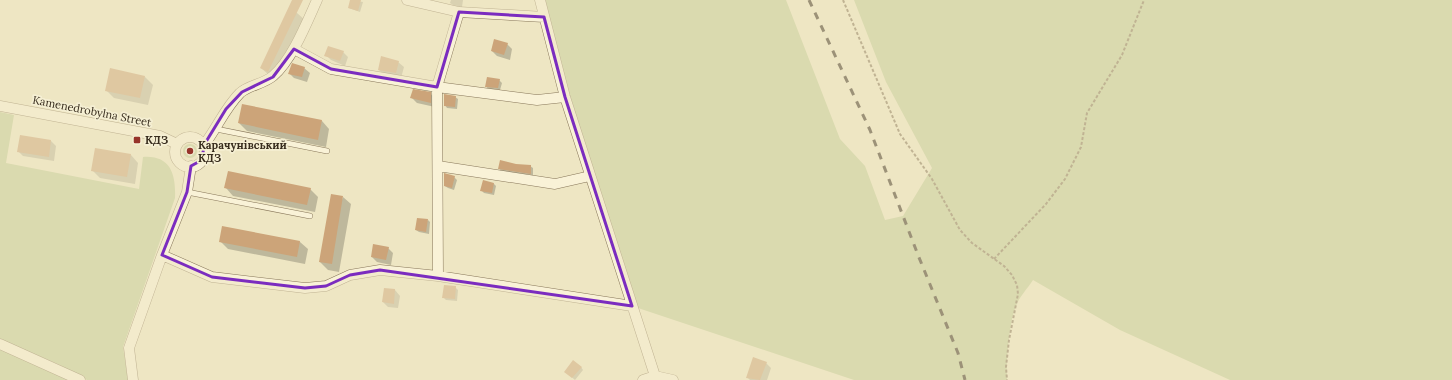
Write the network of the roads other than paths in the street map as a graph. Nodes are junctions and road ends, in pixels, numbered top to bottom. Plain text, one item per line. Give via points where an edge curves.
1 (317, 0) edge
2 (407, 0) edge
3 (540, 0) edge
4 (459, 12) junction
5 (544, 17) junction
6 (294, 49) junction
7 (437, 87) junction
8 (565, 97) junction
9 (0, 106) edge
10 (216, 129) junction
11 (177, 144) junction
12 (204, 145) junction
13 (327, 151) dead end
14 (191, 166) junction
15 (438, 166) junction
16 (590, 176) junction
17 (187, 192) junction
18 (310, 216) dead end
19 (162, 255) junction
20 (438, 276) junction
21 (632, 306) junction
22 (0, 344) edge
23 (655, 376) junction
24 (80, 380) edge
25 (133, 380) edge
26 (643, 380) edge
27 (673, 380) edge

1 - 6 street
2 - 4 street
3 - 5 street
4 - 5 street
4 - 7 street
5 - 8 street
6 - 7 street via 331,68
6 - 10 street via 273,76 242,92 226,109
7 - 8 street via 537,100
7 - 15 street
8 - 16 street
9 - 11 street, Kamenedrobylna Street via 160,136
10 - 12 street
10 - 13 lane
11 - 12 street via 182,139 192,137 199,139
11 - 14 street via 178,160 183,165
12 - 14 street via 202,160
14 - 17 street
15 - 16 street via 555,184
15 - 20 street
16 - 21 street
17 - 18 lane
17 - 19 street
19 - 20 street via 212,277 305,288 326,286 350,275 380,270
19 - 25 street via 129,348
20 - 21 street
21 - 23 street
22 - 24 street
23 - 26 street
23 - 27 street

